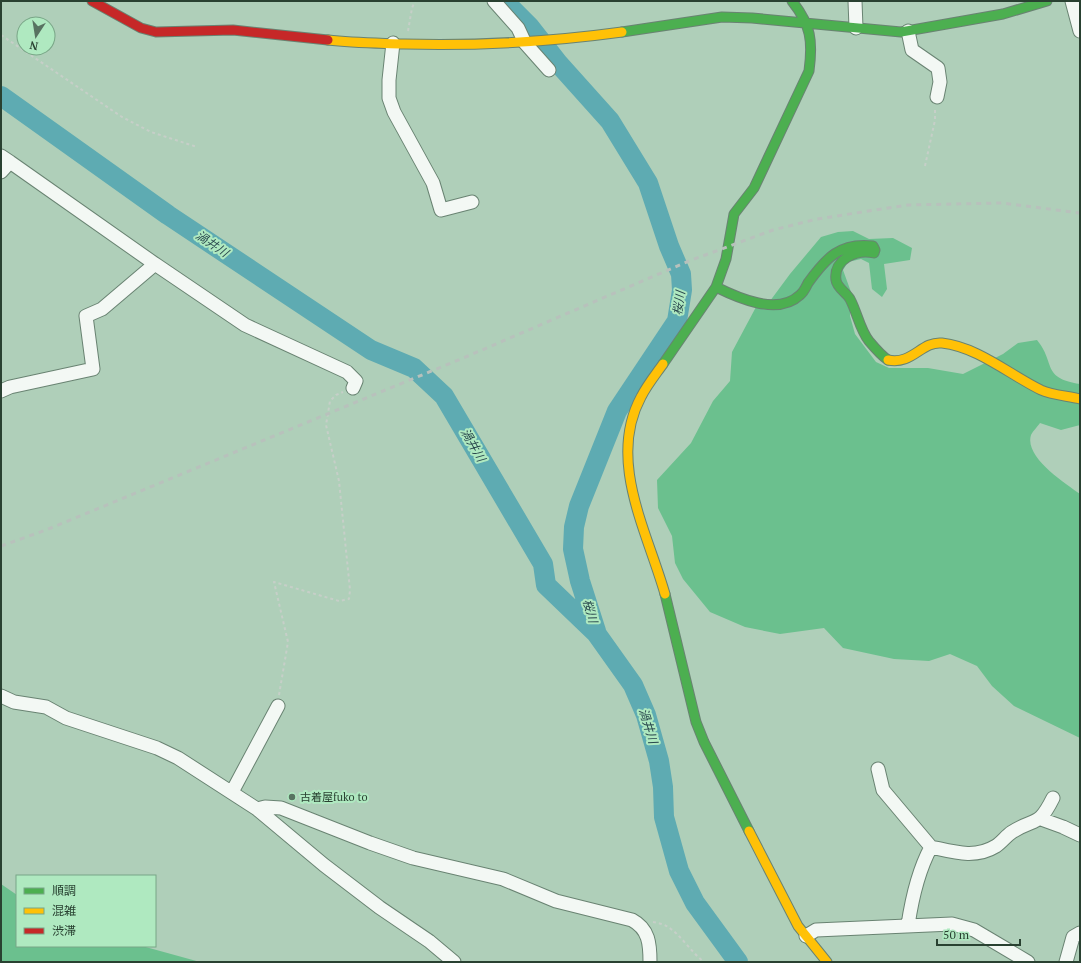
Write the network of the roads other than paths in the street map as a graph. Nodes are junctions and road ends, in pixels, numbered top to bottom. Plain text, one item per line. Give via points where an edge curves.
1 (92, 1) edge
2 (494, 1) edge
3 (792, 1) edge
4 (855, 1) edge
5 (1047, 1) edge
6 (1072, 1) edge
7 (807, 23) junction
8 (856, 28) junction
9 (908, 31) junction
10 (1080, 31) edge
11 (400, 43) junction
12 (528, 43) junction
13 (550, 70) dead end
14 (937, 97) road end
15 (4, 163) edge
16 (472, 202) dead end
17 (155, 264) junction
18 (716, 287) junction
19 (353, 388) road end
20 (1, 391) edge
21 (1080, 399) edge
22 (1, 696) edge
23 (278, 706) road end
24 (878, 769) dead end
25 (232, 792) junction
26 (1053, 798) dead end
27 (257, 809) junction
28 (1041, 819) junction
29 (1080, 836) edge
30 (931, 847) junction
31 (908, 925) junction
32 (1080, 933) edge
33 (806, 936) junction
34 (454, 962) edge
35 (650, 962) edge
36 (827, 962) edge
37 (1028, 962) edge
38 (1066, 962) edge

1 - 11 street via 141,28 156,32 233,30 344,42
2 - 12 street
3 - 7 street
4 - 8 street
5 - 9 street via 1003,14
6 - 10 street
7 - 8 street
7 - 12 street via 722,17
7 - 18 street via 811,29 809,71 754,188 734,214 726,260
8 - 9 street
9 - 14 street via 912,50 938,68 940,82
11 - 12 street
11 - 16 street via 389,80 389,98 394,112 433,183 441,210
12 - 13 street
15 - 17 street
17 - 19 street via 245,325 347,372 356,381
17 - 20 street via 102,309 86,316 93,369
18 - 21 street via 757,303 780,304 799,297 808,283 844,246 862,243 873,246 874,253 865,251 851,254 838,268 836,279 838,286 846,292 855,308 868,340 887,360 898,362 911,357 928,345 946,344 970,351 1043,392
18 - 33 street via 641,396 629,428 629,476 656,561 696,722 798,926
22 - 25 street via 14,702 46,707 66,718 158,748
23 - 25 street
24 - 30 street via 883,790
25 - 27 street
26 - 28 street
27 - 34 street via 379,907 429,941
27 - 35 street via 281,808 412,858 503,879 556,901 632,920 641,924 649,944
28 - 29 street
28 - 30 street via 1013,832 998,845 981,853 962,854
30 - 31 street via 917,881
31 - 33 street via 816,930
31 - 37 street via 945,924 967,928 984,935
32 - 38 street via 1073,937
33 - 36 street

